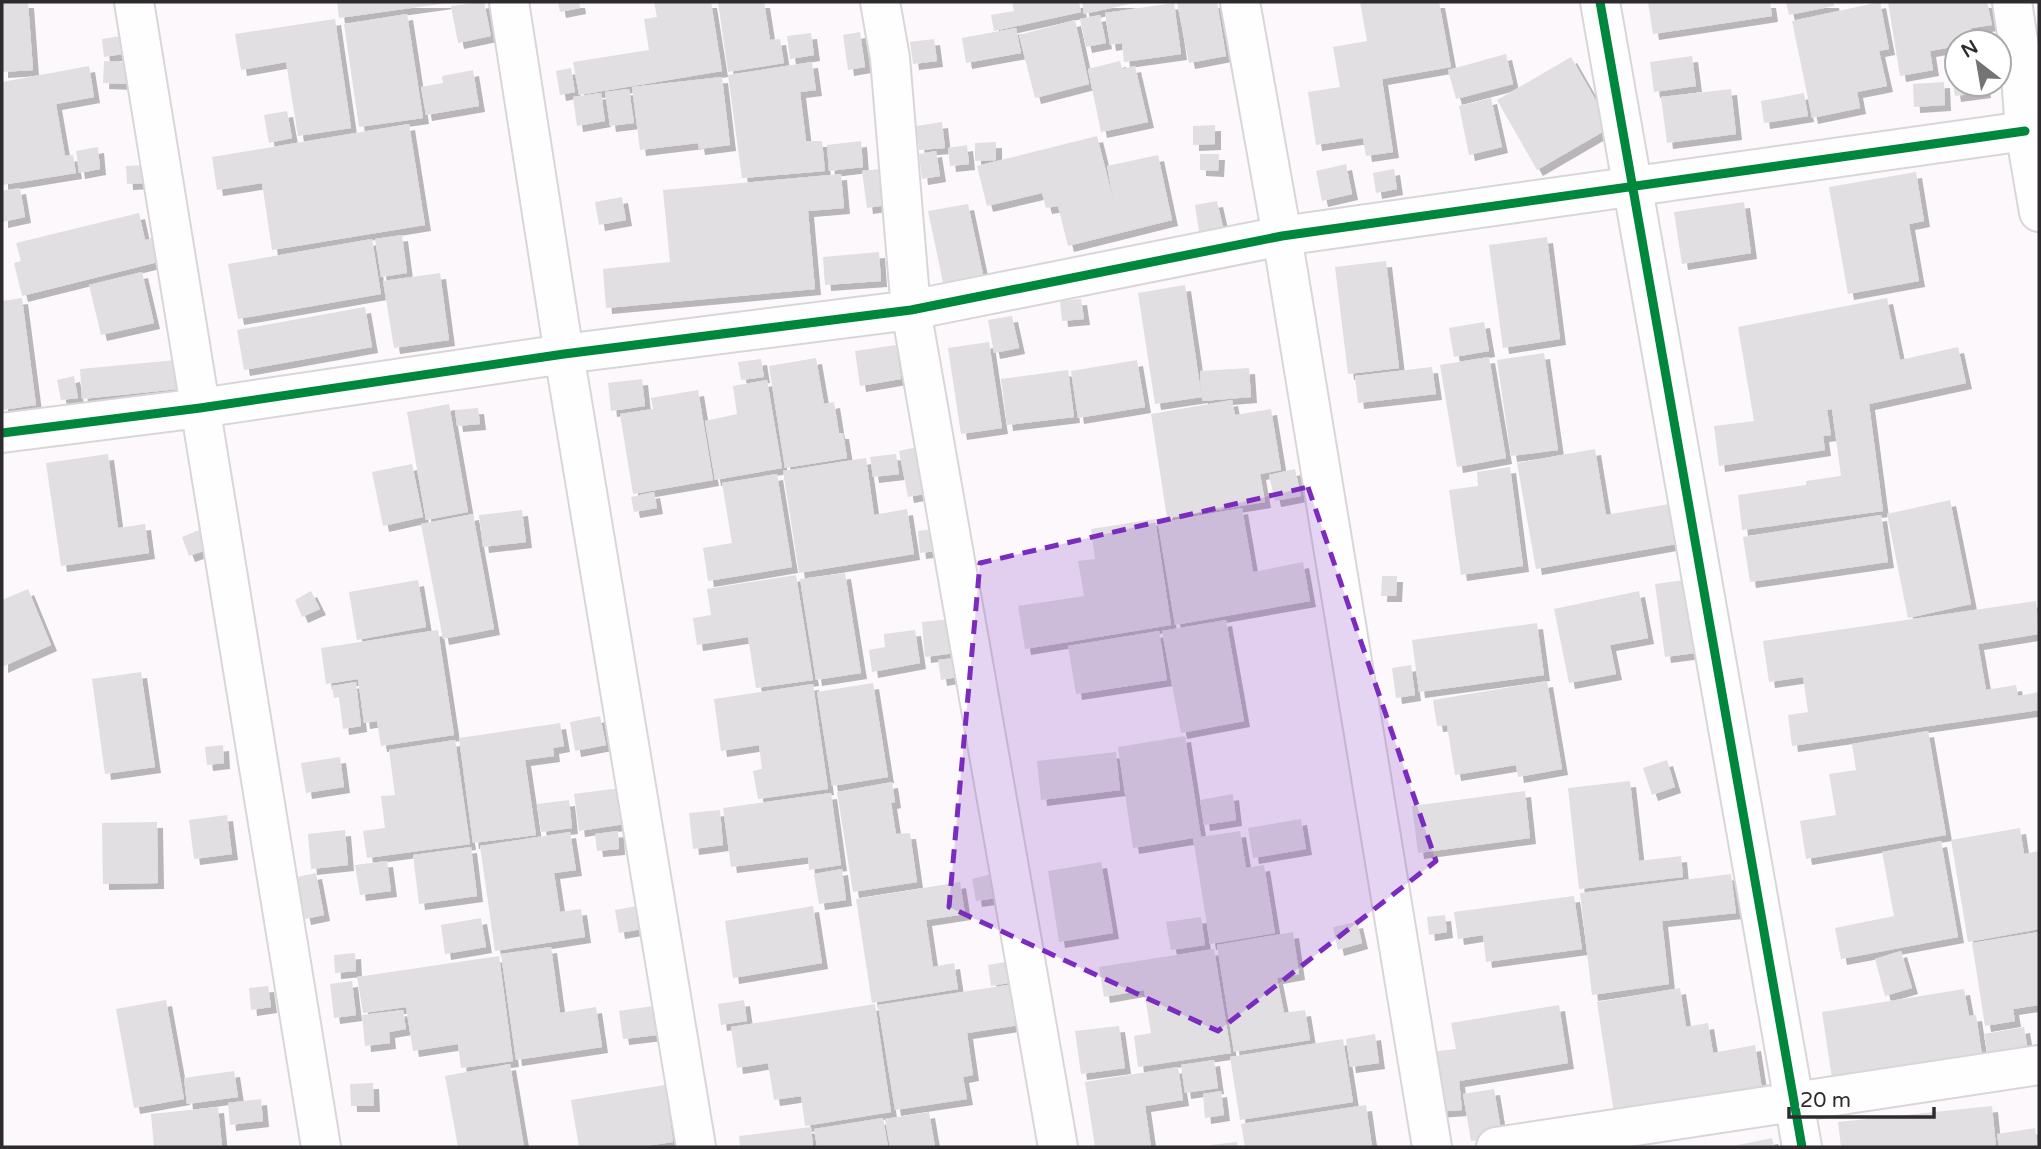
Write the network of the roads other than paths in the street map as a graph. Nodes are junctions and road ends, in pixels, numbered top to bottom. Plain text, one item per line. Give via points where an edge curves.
1 (134, 2) edge
2 (509, 2) edge
3 (880, 2) edge
4 (1240, 2) edge
5 (1600, 2) edge
6 (2012, 2) edge
7 (2025, 131) junction
8 (1633, 186) junction
9 (2039, 212) edge
10 (1282, 236) junction
11 (911, 310) junction
12 (564, 354) junction
13 (201, 408) junction
14 (2, 433) edge
15 (2039, 1065) edge
16 (1795, 1100) junction
17 (320, 1147) edge
18 (696, 1147) edge
19 (1058, 1147) edge
20 (1432, 1147) edge
21 (1496, 1147) edge
22 (1802, 1147) edge

1 - 13 street
2 - 12 street
3 - 11 street via 890,58
4 - 10 street
5 - 8 street
6 - 7 street
7 - 8 street
7 - 9 street
8 - 10 street
8 - 16 street
10 - 11 street
10 - 20 street
11 - 12 street
11 - 19 street
12 - 13 street
12 - 18 street
13 - 14 street
13 - 17 street
15 - 16 street
16 - 21 street
16 - 22 street

